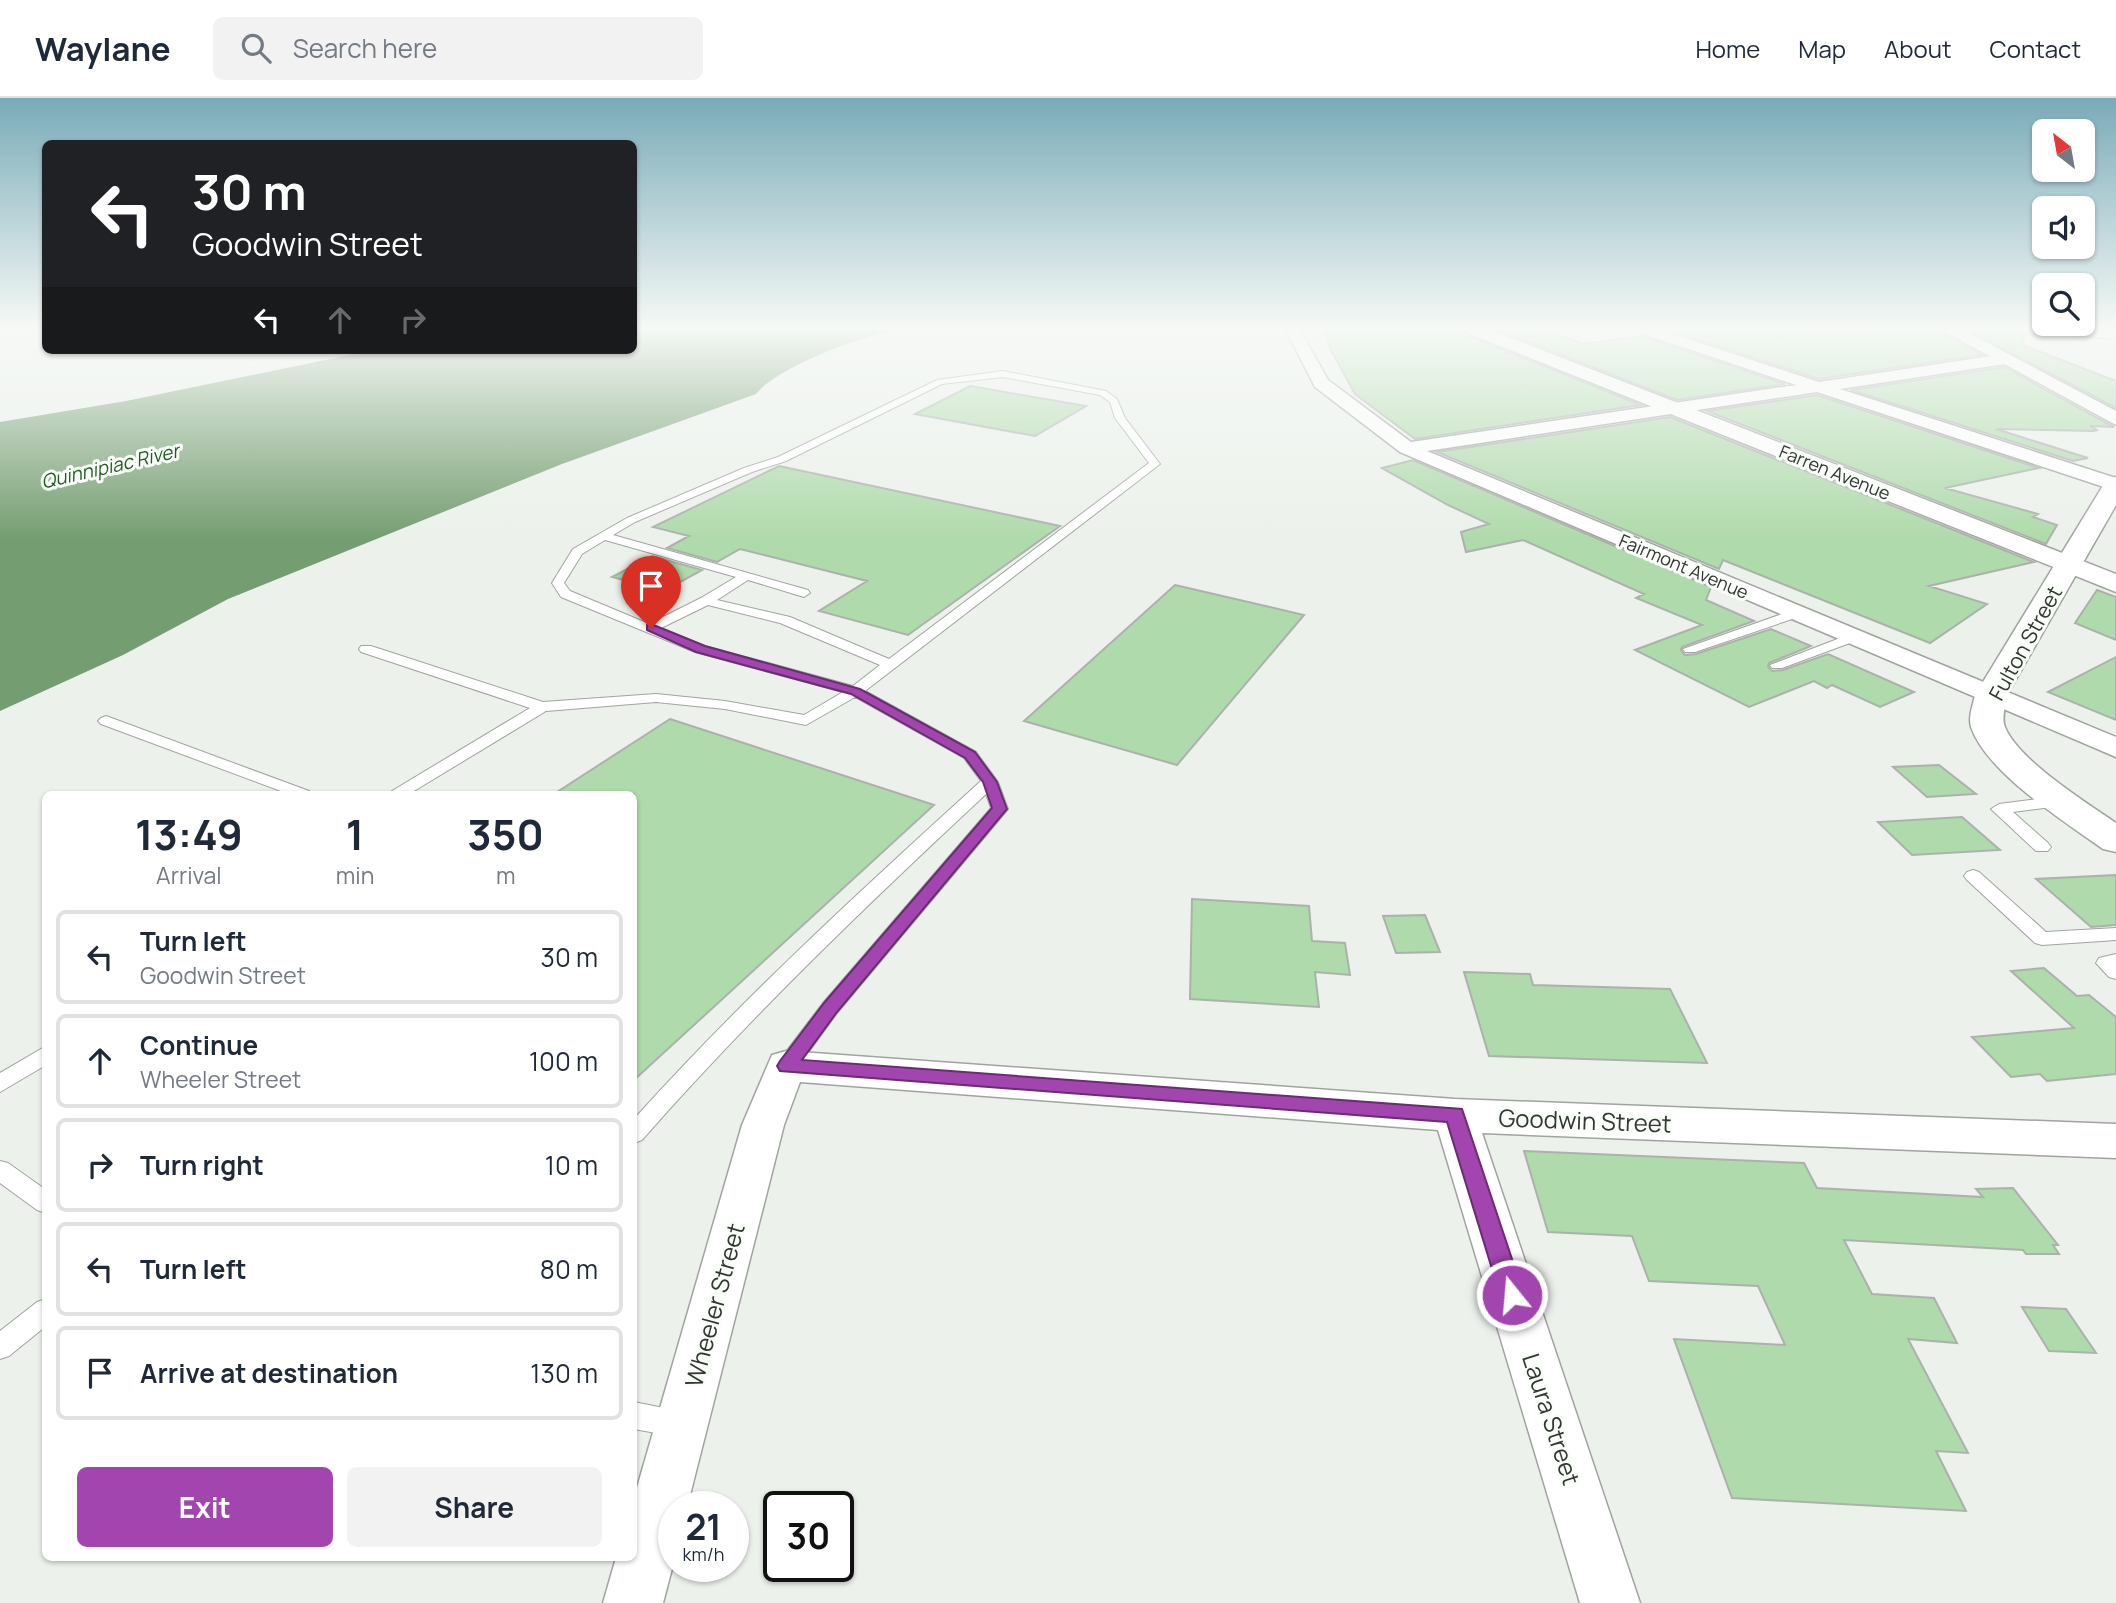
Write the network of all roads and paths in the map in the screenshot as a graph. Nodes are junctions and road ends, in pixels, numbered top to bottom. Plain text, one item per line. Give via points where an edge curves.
1 (904, 400) edge
2 (1113, 400) edge
3 (1344, 400) edge
4 (1653, 400) edge
5 (1723, 400) edge
6 (1858, 400) edge
7 (2082, 400) edge
8 (1673, 408) junction
9 (2116, 419) edge
10 (1408, 448) junction
11 (2116, 484) edge
12 (603, 536) junction
13 (2068, 565) junction
14 (746, 576) junction
15 (2116, 584) edge
16 (804, 593) dead end
17 (706, 601) junction
18 (1796, 613) junction
19 (651, 628) junction
20 (1853, 637) junction
21 (366, 649) dead end
22 (1690, 649) dead end
23 (891, 665) junction
24 (1777, 665) dead end
25 (855, 691) junction
26 (1991, 695) junction
27 (542, 707) junction
28 (106, 721) dead end
29 (2116, 748) edge
30 (990, 782) junction
31 (295, 791) edge
32 (403, 791) edge
33 (2062, 800) junction
34 (2116, 841) edge
35 (2042, 847) dead end
36 (1973, 876) dead end
37 (2116, 934) edge
38 (2116, 961) edge
39 (2116, 972) edge
40 (42, 1057) edge
41 (786, 1066) junction
42 (0, 1084) edge
43 (1455, 1115) junction
44 (637, 1130) edge
45 (2116, 1141) edge
46 (0, 1170) edge
47 (42, 1200) edge
48 (42, 1313) edge
49 (0, 1346) edge
50 (637, 1416) edge
51 (682, 1423) junction
52 (633, 1603) edge
53 (1610, 1603) edge

1 - 12 lane
2 - 23 lane via 1120,418 1154,464
3 - 10 street, Fairmont Avenue
4 - 8 main road, Farren Avenue
5 - 8 street
6 - 11 street
7 - 9 main road
8 - 10 street
8 - 13 main road, Farren Avenue
10 - 18 street, Fairmont Avenue
11 - 13 main road, Fulton Street
12 - 14 lane
12 - 19 lane via 577,552 558,583 565,594
13 - 15 main road, Farren Avenue
13 - 26 main road, Fulton Street
14 - 16 lane
14 - 17 lane
17 - 19 lane
17 - 23 lane via 785,620
18 - 20 street, Fairmont Avenue
18 - 22 lane
19 - 25 lane via 700,649
20 - 24 lane
20 - 26 street, Fairmont Avenue
21 - 27 lane
23 - 25 lane
25 - 27 lane via 806,720 656,698
25 - 30 lane via 970,755
26 - 29 street, Fairmont Avenue
26 - 33 main road, Fulton Street via 1987,725 1999,745 2021,769
27 - 32 lane
28 - 31 lane
30 - 41 lane via 1000,809 830,1007
30 - 44 lane via 699,1058
33 - 34 main road, Fulton Street
33 - 35 lane via 1999,809
36 - 37 lane via 2042,939
38 - 39 lane via 2106,963
40 - 42 lane
41 - 43 street, Goodwin Street
41 - 51 street, Wheeler Street via 763,1125
43 - 45 street, Goodwin Street
43 - 53 street, Laura Street
46 - 47 lane
48 - 49 lane
50 - 51 lane
51 - 52 street, Wheeler Street

